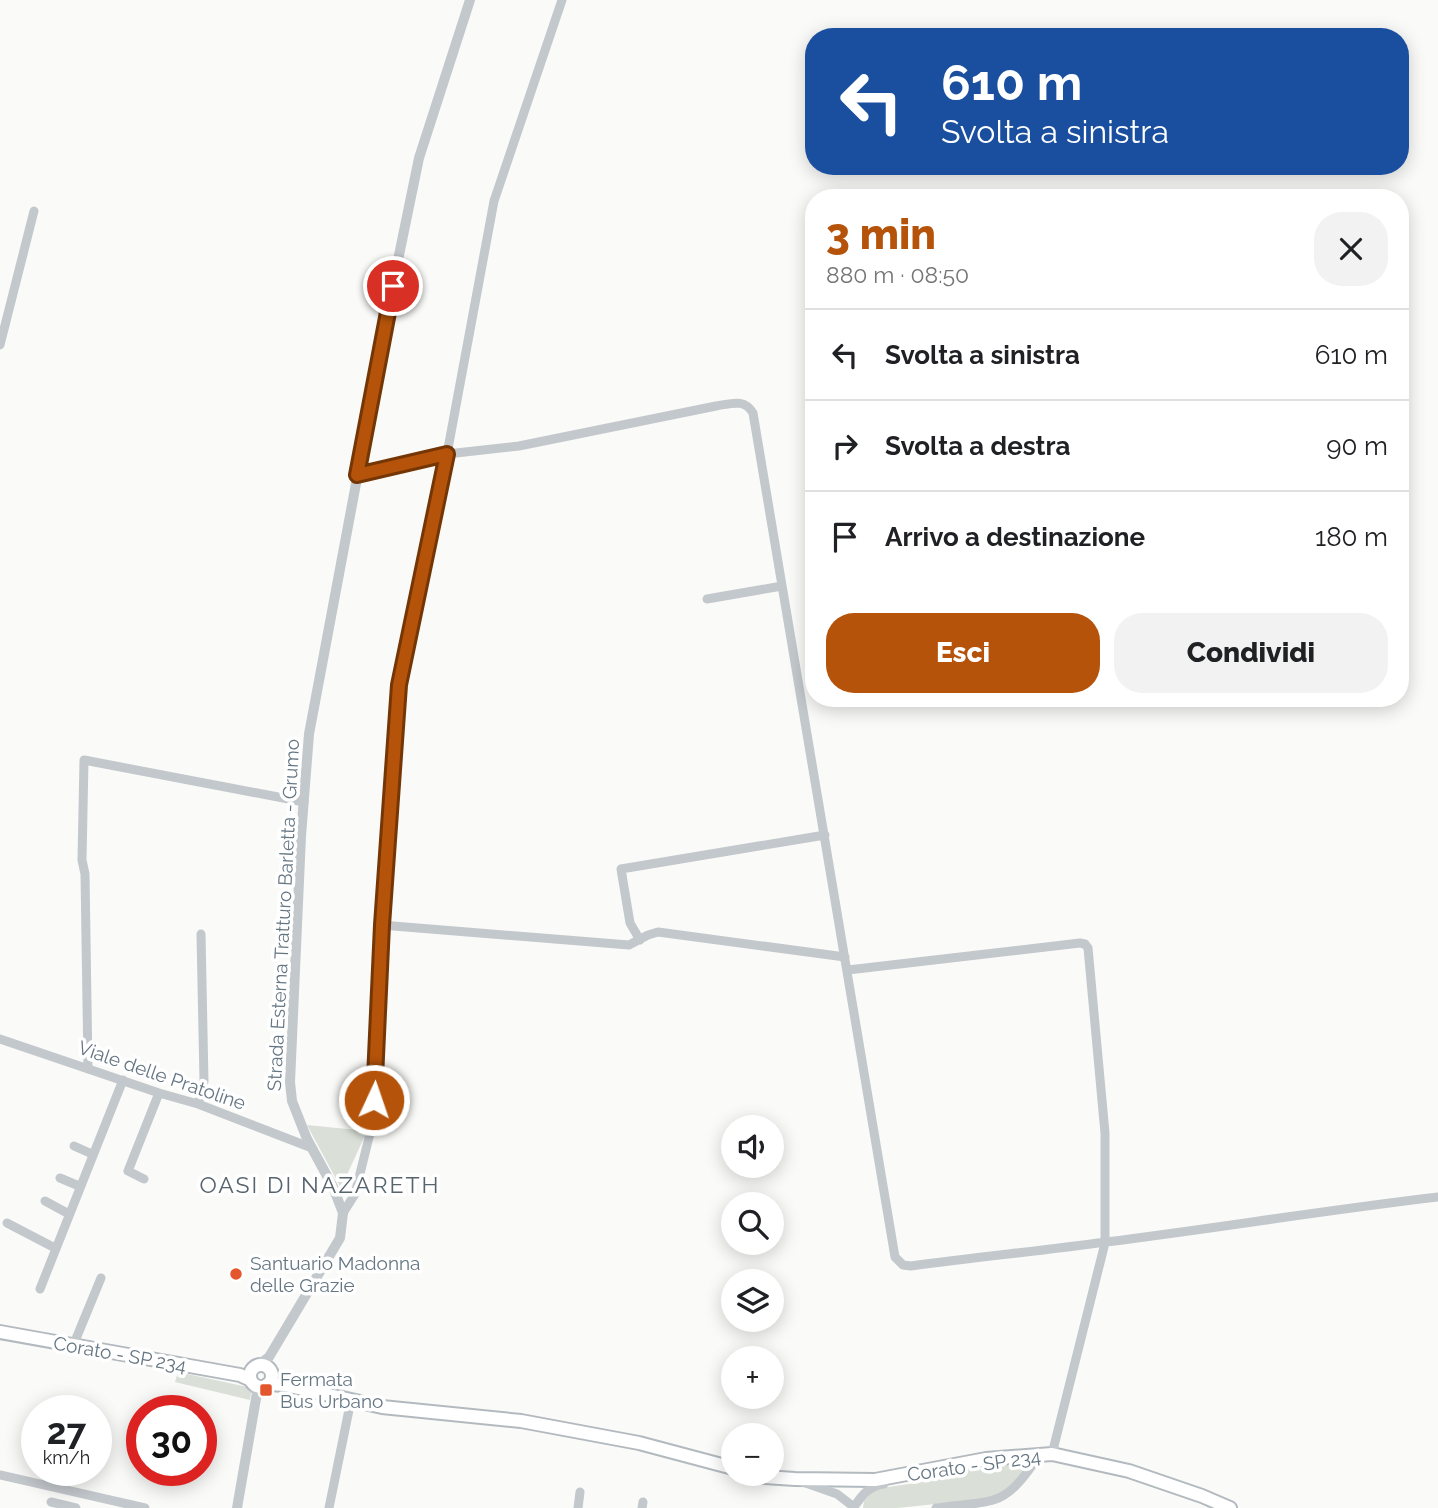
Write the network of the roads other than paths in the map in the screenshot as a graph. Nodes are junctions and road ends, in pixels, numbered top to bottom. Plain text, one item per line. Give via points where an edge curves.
1 (470, 0) edge
2 (562, 0) edge
3 (34, 211) dead end
4 (0, 345) edge
5 (447, 454) junction
6 (357, 475) junction
7 (782, 586) junction
8 (707, 600) dead end
9 (304, 802) junction
10 (825, 835) junction
11 (382, 925) junction
12 (201, 934) dead end
13 (640, 940) junction
14 (845, 957) junction
15 (848, 970) junction
16 (0, 1039) edge
17 (88, 1068) junction
18 (122, 1080) junction
19 (159, 1093) junction
20 (198, 1104) junction
21 (74, 1146) dead end
22 (312, 1148) junction
23 (92, 1154) junction
24 (60, 1178) dead end
25 (144, 1179) dead end
26 (79, 1186) junction
27 (1438, 1197) edge
28 (46, 1201) dead end
29 (343, 1213) junction
30 (69, 1214) junction
31 (7, 1223) dead end
32 (1105, 1243) junction
33 (55, 1248) junction
34 (101, 1278) dead end
35 (40, 1289) dead end
36 (0, 1332) edge
37 (73, 1346) junction
38 (259, 1376) junction
39 (351, 1400) junction
40 (1046, 1454) junction
41 (721, 1465) edge
42 (912, 1474) junction
43 (0, 1475) edge
44 (784, 1478) edge
45 (795, 1479) junction
46 (852, 1481) junction
47 (580, 1492) dead end
48 (51, 1502) dead end
49 (76, 1508) edge
50 (145, 1508) edge
51 (237, 1508) edge
52 (329, 1508) edge
53 (578, 1508) edge
54 (854, 1508) edge
55 (941, 1508) edge
56 (1230, 1508) edge

1 - 6 street, Strada Esterna Tratturo Barletta - Grumo via 419,158
2 - 5 street via 494,201
3 - 4 street
5 - 6 street
5 - 7 street via 519,446 742,402 753,413
5 - 11 street via 399,685
6 - 9 street, Strada Esterna Tratturo Barletta - Grumo via 309,734
7 - 8 street
7 - 10 street
9 - 17 street via 84,760
9 - 22 street, Strada Esterna Tratturo Barletta - Grumo via 290,1083 292,1101
10 - 13 street via 621,869 630,923
10 - 14 street
11 - 13 street via 629,945
11 - 29 street via 372,1125 355,1194
12 - 20 street via 204,1080
13 - 14 street via 658,932
14 - 15 street
15 - 32 street via 895,1257 911,1266
15 - 32 street via 1085,944 1090,955 1105,1133
16 - 17 street, Viale delle Pratoline
17 - 18 street, Viale delle Pratoline
18 - 19 street, Viale delle Pratoline
18 - 23 street
19 - 20 street, Viale delle Pratoline
19 - 25 street via 128,1171
20 - 22 street, Viale delle Pratoline
21 - 23 street
22 - 29 street, Strada Esterna Tratturo Barletta - Grumo
23 - 26 street
24 - 26 street
26 - 30 street
27 - 32 street
28 - 30 street
29 - 38 street via 340,1238
30 - 33 street
31 - 33 street
32 - 40 street
33 - 35 street
34 - 37 street
36 - 37 main road, Corato - SP 234
37 - 38 main road, Corato - SP 234
38 - 39 main road
38 - 51 street
39 - 41 main road via 521,1421 639,1443
39 - 52 street
40 - 42 main road, Corato - SP 234 via 986,1459
40 - 55 street via 1008,1497
40 - 56 main road, Corato - SP 234 via 1129,1471
42 - 46 main road, Corato - SP 234
42 - 54 street via 899,1482 876,1485
43 - 50 street
44 - 45 main road, Corato - SP 234
45 - 46 main road, Corato - SP 234
45 - 54 street via 837,1494
46 - 54 street
47 - 53 street
48 - 49 street

